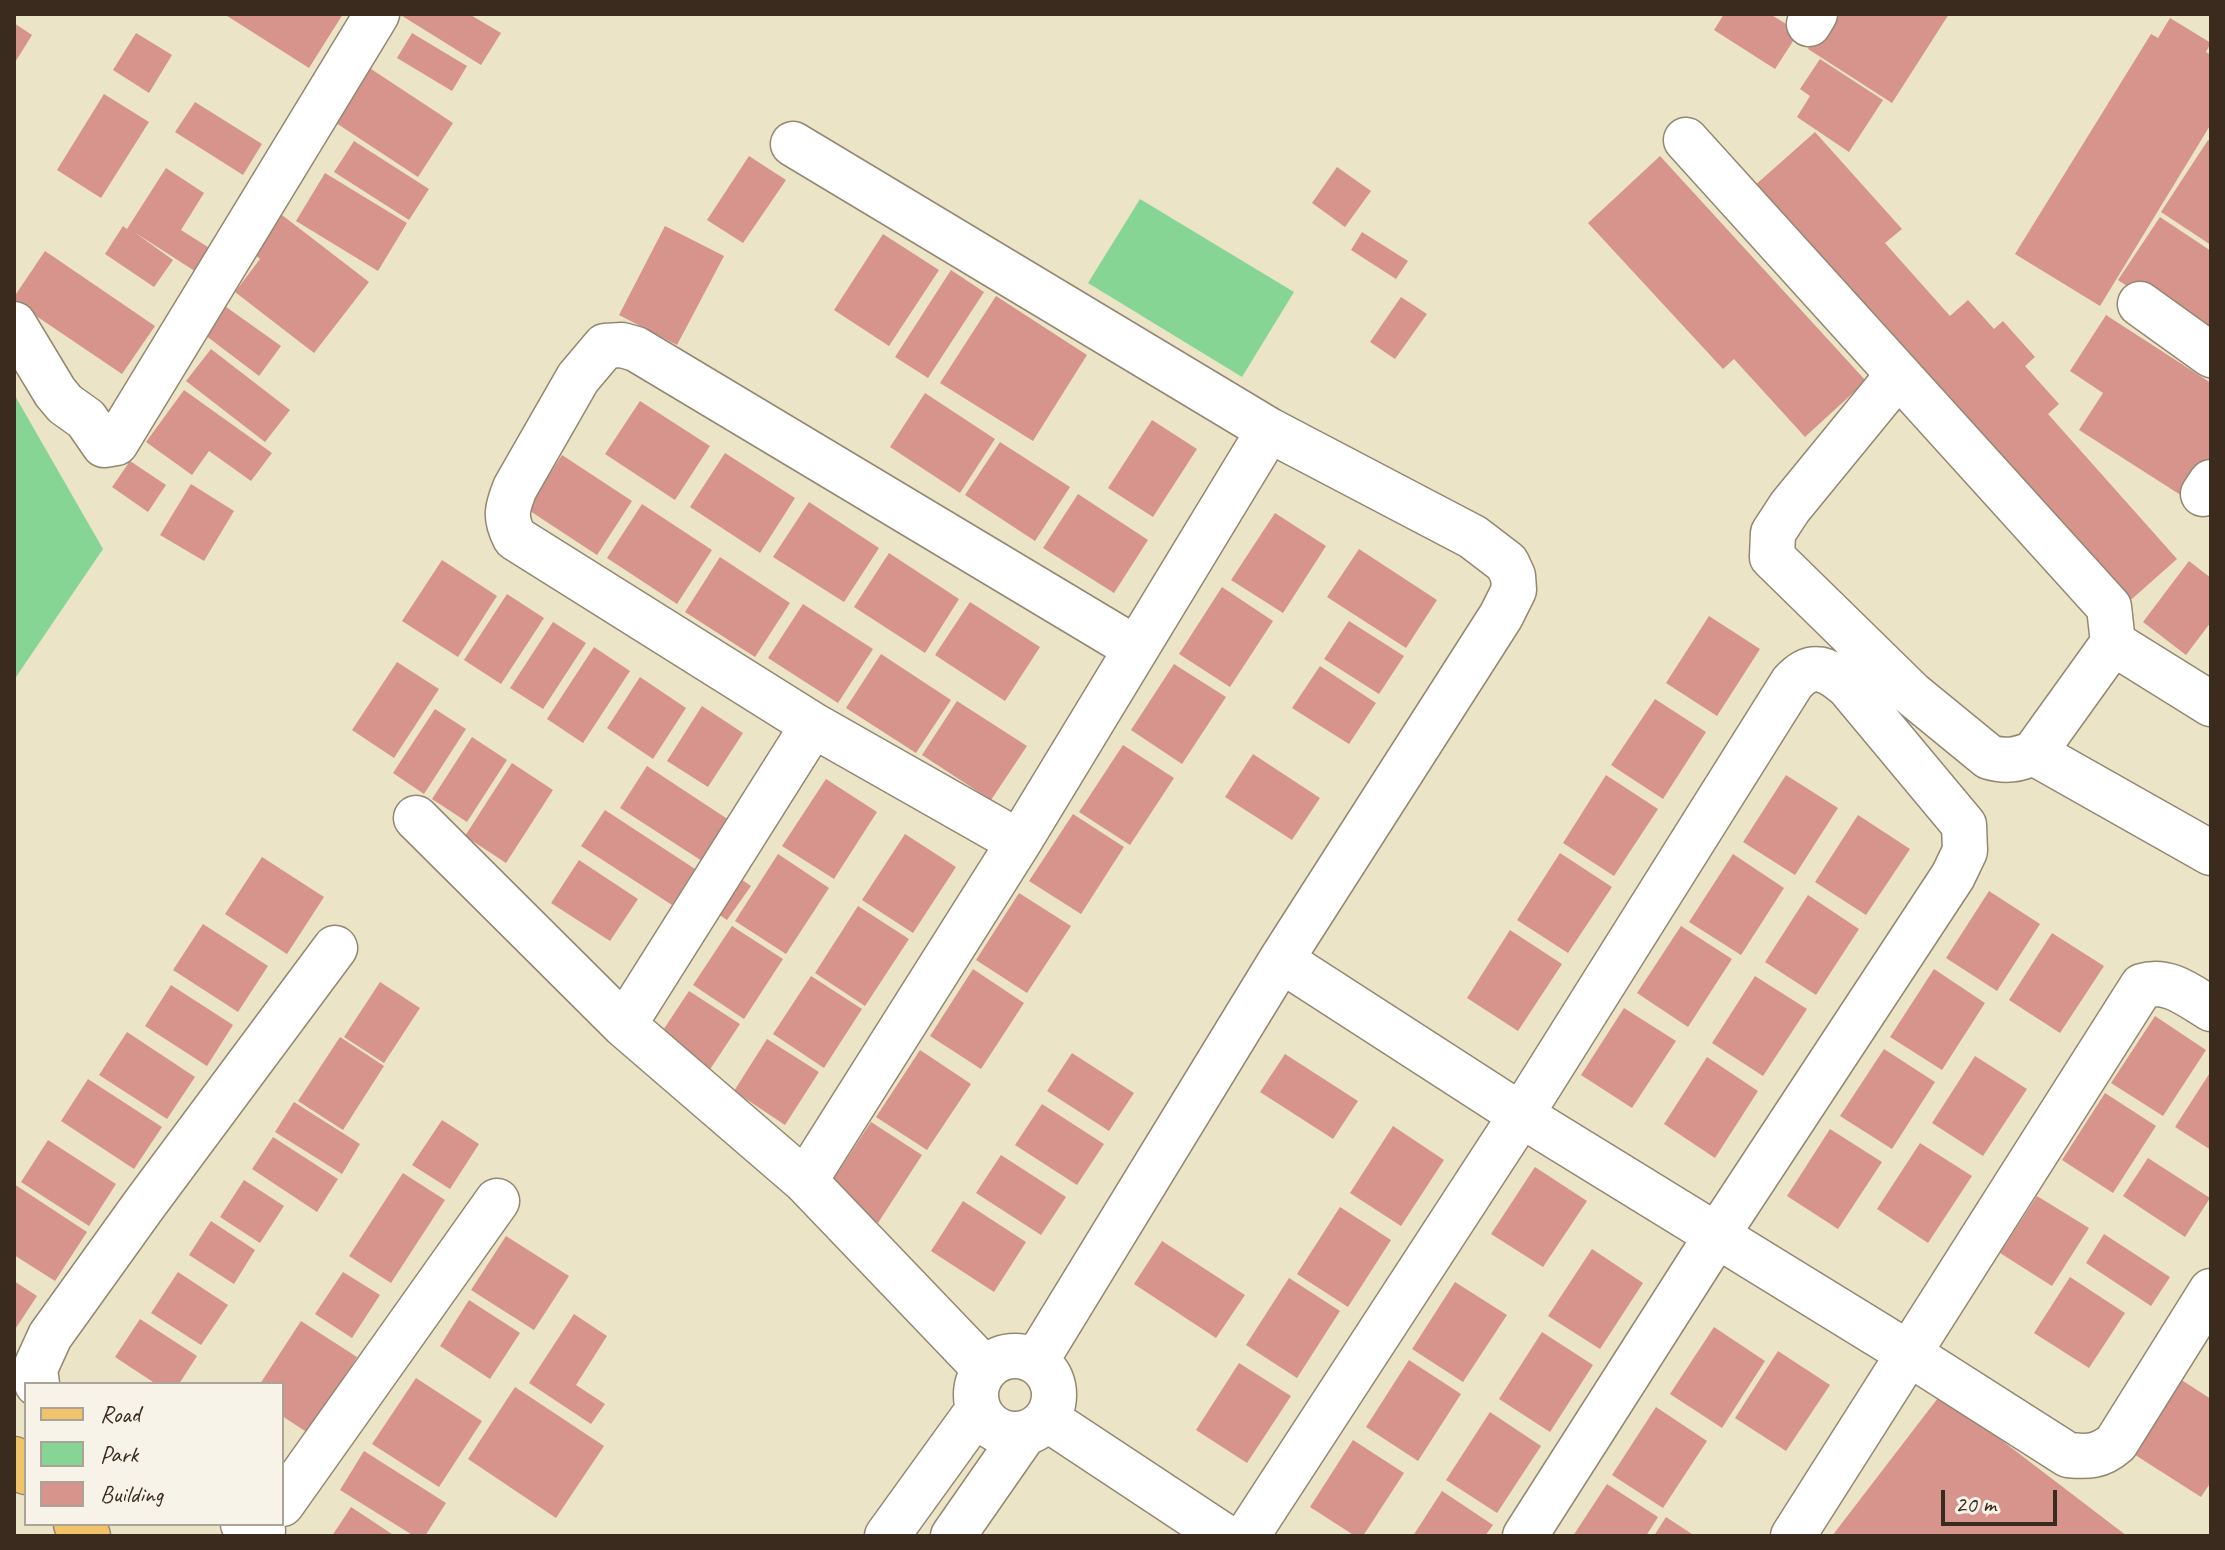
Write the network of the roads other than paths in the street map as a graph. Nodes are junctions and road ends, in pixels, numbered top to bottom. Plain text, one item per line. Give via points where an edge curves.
1 (377, 14) edge
2 (1686, 140) dead end
3 (793, 144) dead end
4 (2140, 304) dead end
5 (14, 324) edge
6 (2211, 355) edge
7 (1898, 375) junction
8 (1269, 430) junction
9 (2113, 643) junction
10 (1135, 648) junction
11 (2211, 704) edge
12 (813, 725) junction
13 (2034, 753) junction
14 (416, 818) dead end
15 (1019, 842) junction
16 (2211, 853) edge
17 (335, 948) dead end
18 (1281, 960) junction
19 (2211, 1009) edge
20 (624, 1025) junction
21 (1521, 1115) junction
22 (805, 1181) junction
23 (497, 1201) dead end
24 (1717, 1235) junction
25 (2211, 1291) edge
26 (1908, 1353) junction
27 (1036, 1361) junction
28 (37, 1382) edge
29 (982, 1390) junction
30 (1036, 1426) junction
31 (284, 1495) edge
32 (887, 1536) edge
33 (953, 1536) edge
34 (1224, 1536) edge
35 (1247, 1536) edge
36 (1525, 1536) edge
37 (1793, 1536) edge

1 - 5 street via 116,443 104,445 86,419 65,404
2 - 7 street
3 - 8 street
4 - 6 street
7 - 9 street via 2094,588 2109,607
7 - 13 street via 1790,507 1773,533 1772,557 1971,744 2002,761
8 - 10 street
8 - 18 street via 1473,537 1507,563 1514,590
9 - 11 street
9 - 13 street
10 - 12 street via 653,358 622,345 605,346 578,378 515,488 507,523 515,538
10 - 15 street
12 - 15 street
12 - 20 street
13 - 16 street
14 - 20 street
15 - 22 street
17 - 28 street via 50,1336 35,1369
18 - 21 street
18 - 27 street
19 - 26 street via 2170,985 2142,986
20 - 22 street
21 - 24 street
21 - 24 street via 1792,683 1804,671 1826,671 1848,686 1964,825 1965,851
21 - 35 street
22 - 29 street
23 - 31 street
24 - 26 street
24 - 36 street
25 - 26 street via 2116,1443 2089,1457 2059,1451
26 - 37 street
27 - 29 street via 1015,1355 994,1362
27 - 30 street via 1053,1384 1053,1403
29 - 30 street via 984,1419 1002,1432
29 - 32 street
30 - 33 street
30 - 34 street

